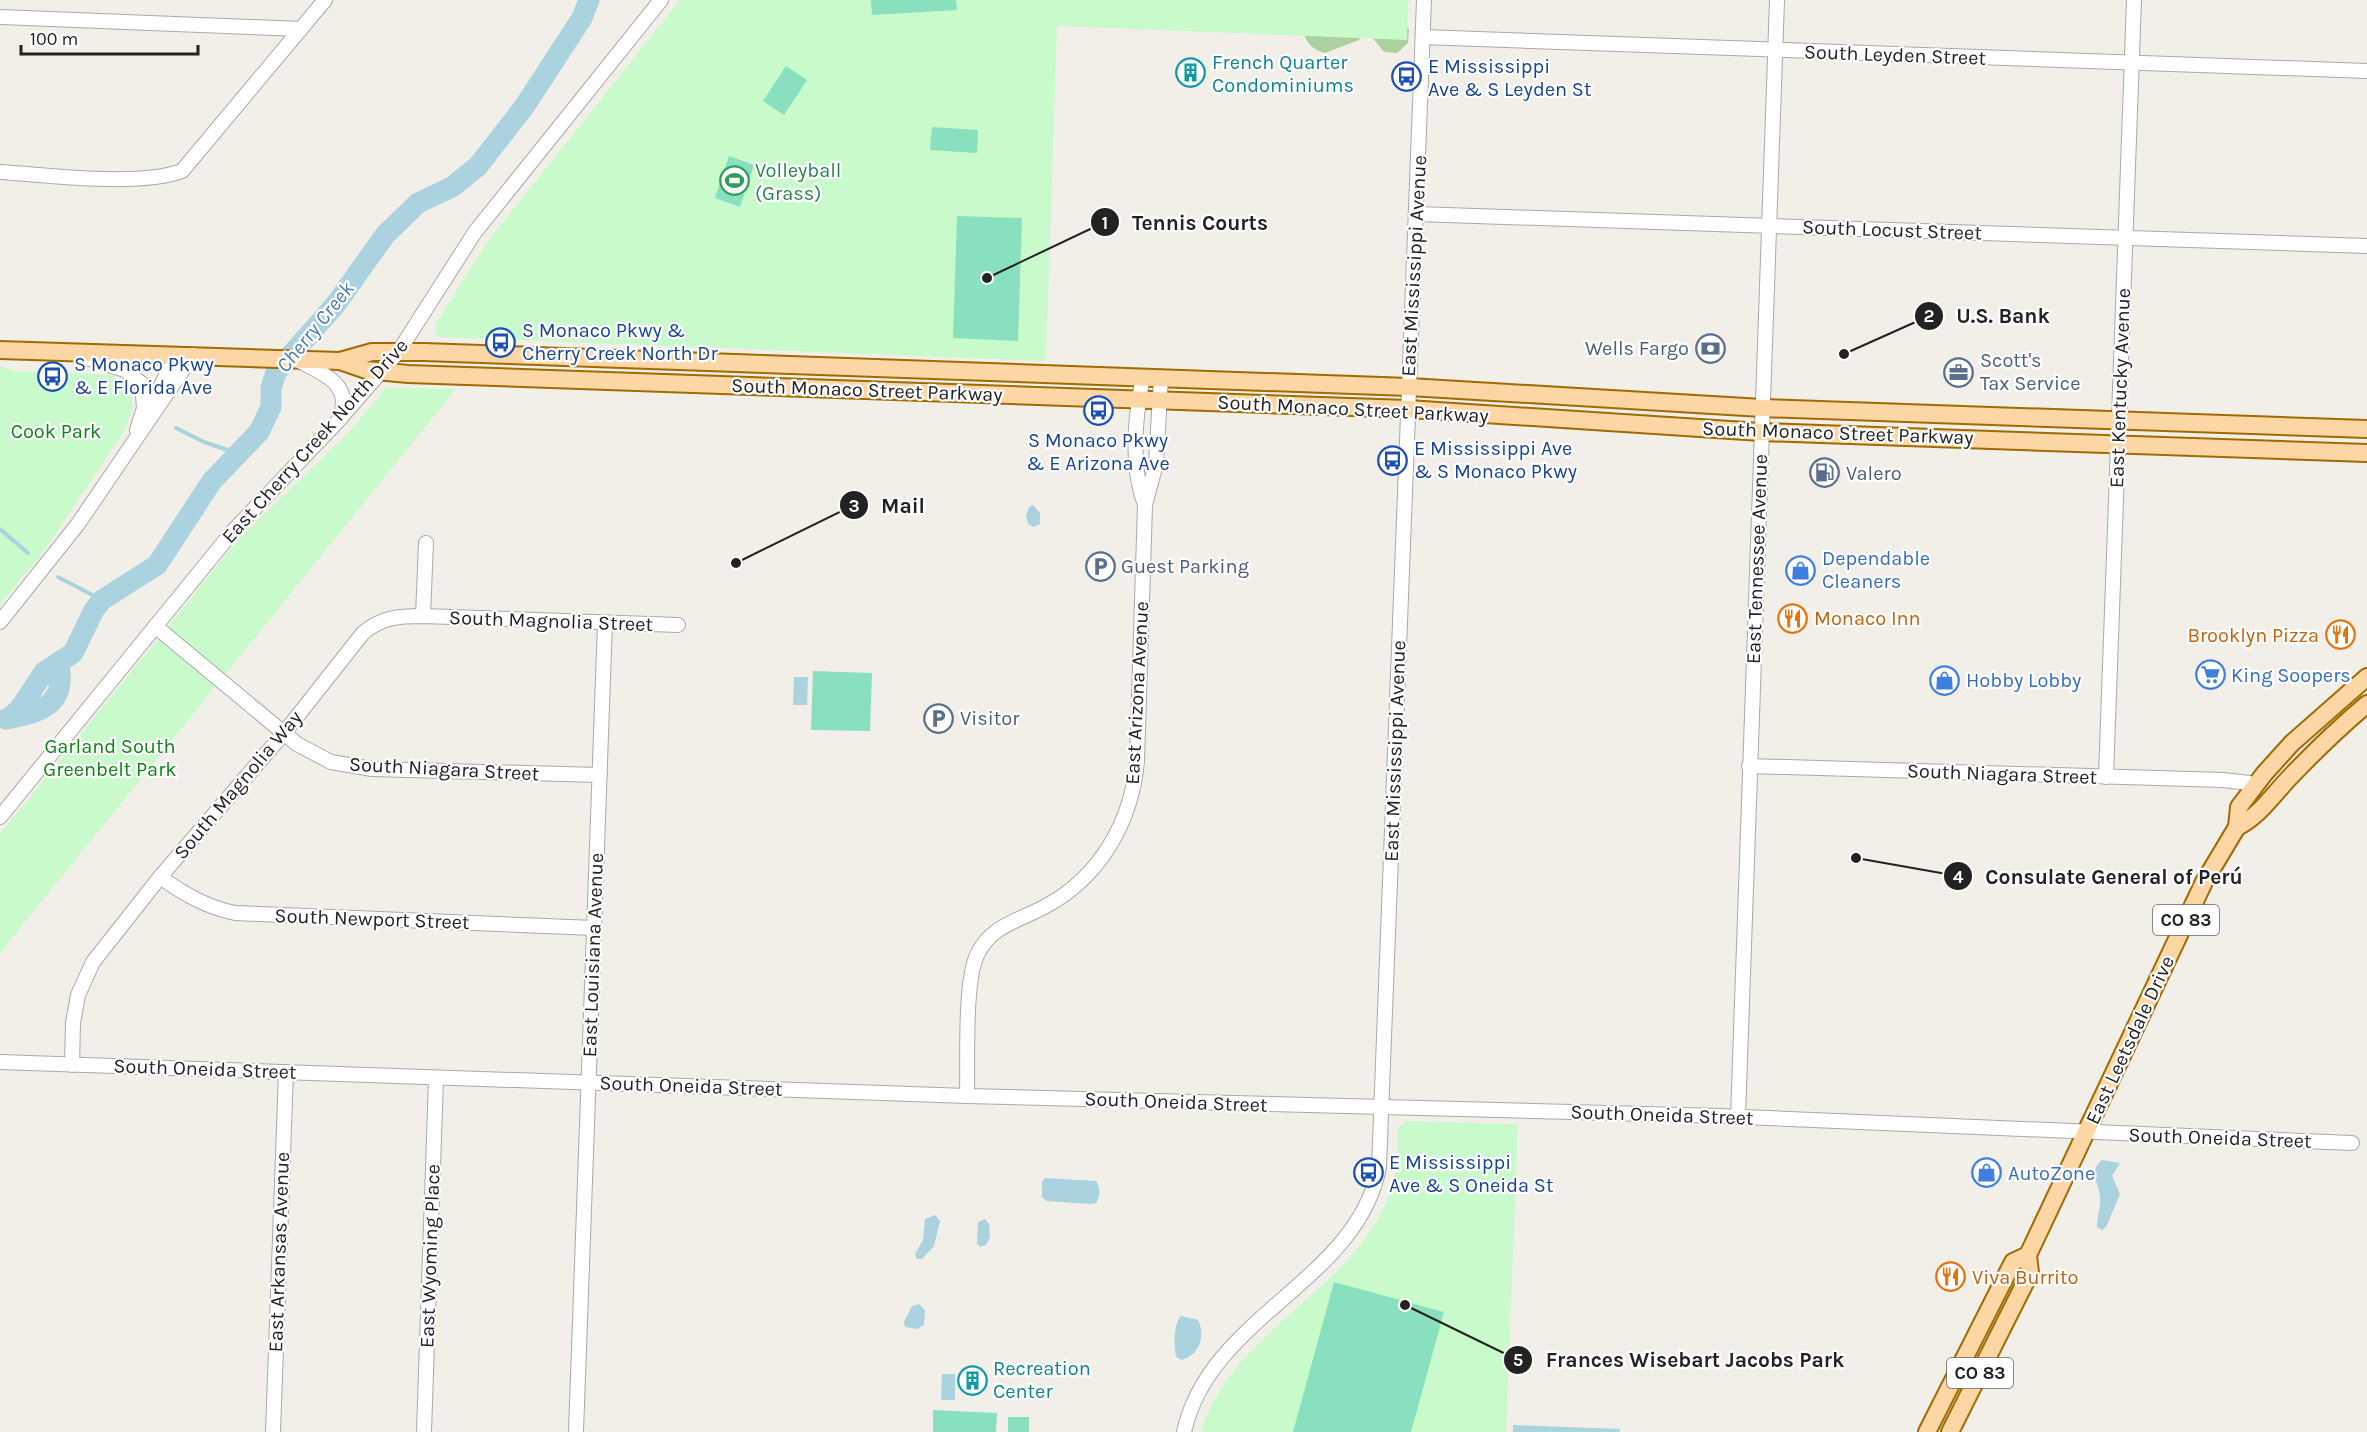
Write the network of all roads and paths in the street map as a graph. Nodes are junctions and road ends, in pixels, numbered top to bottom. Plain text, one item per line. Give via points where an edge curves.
1 (325, 0) edge
2 (661, 0) edge
3 (1424, 0) edge
4 (1777, 0) edge
5 (2134, 0) edge
6 (0, 17) edge
7 (302, 30) junction
8 (1423, 37) junction
9 (1776, 51) junction
10 (2132, 62) junction
11 (2367, 71) edge
12 (0, 172) edge
13 (1417, 214) junction
14 (1770, 226) junction
15 (2126, 238) junction
16 (2367, 246) edge
17 (0, 350) edge
18 (399, 351) junction
19 (68, 352) junction
20 (185, 355) junction
21 (294, 359) junction
22 (340, 361) junction
23 (381, 372) junction
24 (1143, 377) junction
25 (1161, 378) junction
26 (1409, 387) junction
27 (1138, 400) junction
28 (1159, 401) junction
29 (1762, 408) junction
30 (1408, 410) junction
31 (338, 421) junction
32 (2119, 421) junction
33 (2367, 429) edge
34 (1761, 432) junction
35 (2118, 444) junction
36 (129, 448) junction
37 (2367, 453) edge
38 (1145, 505) junction
39 (426, 543) dead end
40 (423, 616) junction
41 (0, 622) edge
42 (605, 623) junction
43 (678, 625) dead end
44 (155, 626) junction
45 (2367, 677) edge
46 (2367, 704) edge
47 (284, 733) junction
48 (1749, 766) junction
49 (600, 775) junction
50 (2106, 777) junction
51 (2254, 787) junction
52 (0, 817) edge
53 (2237, 827) junction
54 (160, 877) junction
55 (594, 928) junction
56 (0, 1062) edge
57 (72, 1065) junction
58 (286, 1072) junction
59 (436, 1079) junction
60 (588, 1082) junction
61 (967, 1096) junction
62 (1383, 1107) junction
63 (1738, 1117) junction
64 (2087, 1132) junction
65 (2352, 1143) dead end
66 (2028, 1255) junction
67 (273, 1432) edge
68 (424, 1432) edge
69 (576, 1432) edge
70 (1184, 1432) edge
71 (1927, 1432) edge
72 (1950, 1432) edge

1 - 7 street
2 - 18 street, East Cherry Creek North Drive via 475,232
3 - 8 street, East Mississippi Avenue
4 - 9 street, East Tennessee Avenue
5 - 10 street, East Kentucky Avenue
6 - 7 street
7 - 12 street via 182,171 132,179
8 - 9 street, South Leyden Street
8 - 13 street, East Mississippi Avenue
9 - 10 street, South Leyden Street
9 - 14 street, East Tennessee Avenue
10 - 11 street, South Leyden Street
10 - 15 street, East Kentucky Avenue
13 - 14 street, South Locust Street
13 - 26 street, East Mississippi Avenue
14 - 15 street, South Locust Street
14 - 29 street, East Tennessee Avenue
15 - 16 street, South Locust Street
15 - 32 street, East Kentucky Avenue
17 - 19 main road, South Monaco Street Parkway
18 - 22 main road, South Monaco Street Parkway via 372,352
18 - 23 street, East Cherry Creek North Drive
18 - 24 main road, South Monaco Street Parkway
19 - 20 main road, South Monaco Street Parkway
19 - 36 street via 121,368 142,384 143,411
20 - 21 main road, South Monaco Street Parkway
20 - 36 street
21 - 22 main road, South Monaco Street Parkway
21 - 31 street via 338,385 342,394
22 - 23 main road, South Monaco Street Parkway
23 - 27 main road, South Monaco Street Parkway
23 - 31 street, East Cherry Creek North Drive
24 - 25 main road, South Monaco Street Parkway
24 - 27 street, East Arizona Avenue
25 - 26 main road, South Monaco Street Parkway
25 - 28 street, East Arizona Avenue
26 - 29 main road, South Monaco Street Parkway
26 - 30 street, East Mississippi Avenue
27 - 28 main road, South Monaco Street Parkway
27 - 38 street, East Arizona Avenue via 1137,480
28 - 30 main road, South Monaco Street Parkway
28 - 38 street, East Arizona Avenue via 1156,465
29 - 32 main road, South Monaco Street Parkway
29 - 34 street, East Tennessee Avenue
30 - 34 main road, South Monaco Street Parkway
30 - 62 street, East Mississippi Avenue
31 - 44 street, East Cherry Creek North Drive via 251,510
32 - 33 main road, South Monaco Street Parkway
32 - 35 street, East Kentucky Avenue
34 - 35 main road, South Monaco Street Parkway
34 - 48 street, East Tennessee Avenue
35 - 37 main road, South Monaco Street Parkway
35 - 50 street, East Kentucky Avenue
36 - 41 street via 56,553
38 - 61 street, East Arizona Avenue via 1137,761 1131,797 1114,838 1082,880 1047,906 1002,926 980,949 971,976
39 - 40 street
40 - 42 street, South Magnolia Street
40 - 47 street, South Magnolia Way via 382,620 370,628
42 - 43 street, South Magnolia Street
42 - 49 street, East Louisiana Avenue
44 - 47 street, South Niagara Street
44 - 52 street, East Cherry Creek North Drive
45 - 51 main road, East Leetsdale Drive / CO 83 via 2292,743
46 - 53 main road, East Leetsdale Drive / CO 83 via 2316,750 2254,819
47 - 49 street, South Niagara Street via 316,756 352,766
47 - 54 street, South Magnolia Way
48 - 50 street, South Niagara Street
48 - 63 street, East Tennessee Avenue
49 - 55 street, East Louisiana Avenue
50 - 51 street, South Niagara Street via 2230,781
51 - 53 main road, East Leetsdale Drive / CO 83 via 2239,807
53 - 64 main road, East Leetsdale Drive / CO 83 via 2204,882
54 - 55 street, South Newport Street via 191,898 235,913
54 - 57 street, South Magnolia Way via 83,979 73,1023
55 - 60 street, East Louisiana Avenue
56 - 57 street, South Oneida Street
57 - 58 street, South Oneida Street
58 - 59 street, South Oneida Street
58 - 67 street, East Arkansas Avenue
59 - 60 street, South Oneida Street
59 - 68 street, East Wyoming Place
60 - 61 street, South Oneida Street
60 - 69 street, East Louisiana Avenue
61 - 62 street, South Oneida Street
62 - 63 street, South Oneida Street
62 - 70 street, East Mississippi Avenue via 1379,1171 1357,1222 1341,1244 1214,1366 1194,1399
63 - 64 street, South Oneida Street
64 - 65 street, South Oneida Street
64 - 66 main road, East Leetsdale Drive / CO 83
66 - 71 main road, East Leetsdale Drive / CO 83 via 2013,1262
66 - 72 main road, East Leetsdale Drive / CO 83 via 2030,1273

